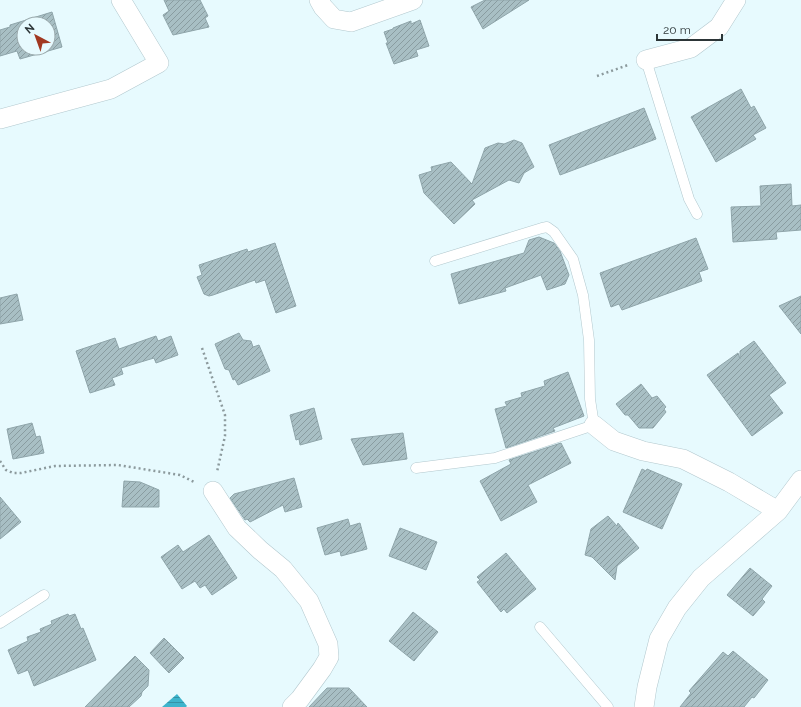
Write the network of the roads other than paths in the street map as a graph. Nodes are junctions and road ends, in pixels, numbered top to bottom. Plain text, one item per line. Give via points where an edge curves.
1 (121, 0) edge
2 (319, 0) edge
3 (413, 0) edge
4 (736, 0) edge
5 (646, 60) joint
6 (0, 119) edge
7 (696, 214) dead end
8 (435, 261) dead end
9 (594, 425) junction
10 (416, 468) dead end
11 (801, 480) edge
12 (213, 491) road end
13 (778, 511) junction
14 (44, 595) dead end
15 (0, 623) edge
16 (540, 627) dead end
17 (292, 707) edge
18 (608, 707) edge
19 (644, 707) edge

1 - 6 street via 159,63 111,89
2 - 3 street via 334,19 351,22
4 - 5 street via 718,27 691,48
5 - 7 lane
8 - 9 lane via 542,228 554,232 573,258 583,295 589,340 590,399
9 - 10 lane via 495,458
9 - 13 street via 614,441 643,451 683,459
11 - 13 street
12 - 17 street via 236,528 284,569 309,601 328,644 329,656 322,669
13 - 19 street via 701,578 677,608 659,639
14 - 15 lane
16 - 18 lane

